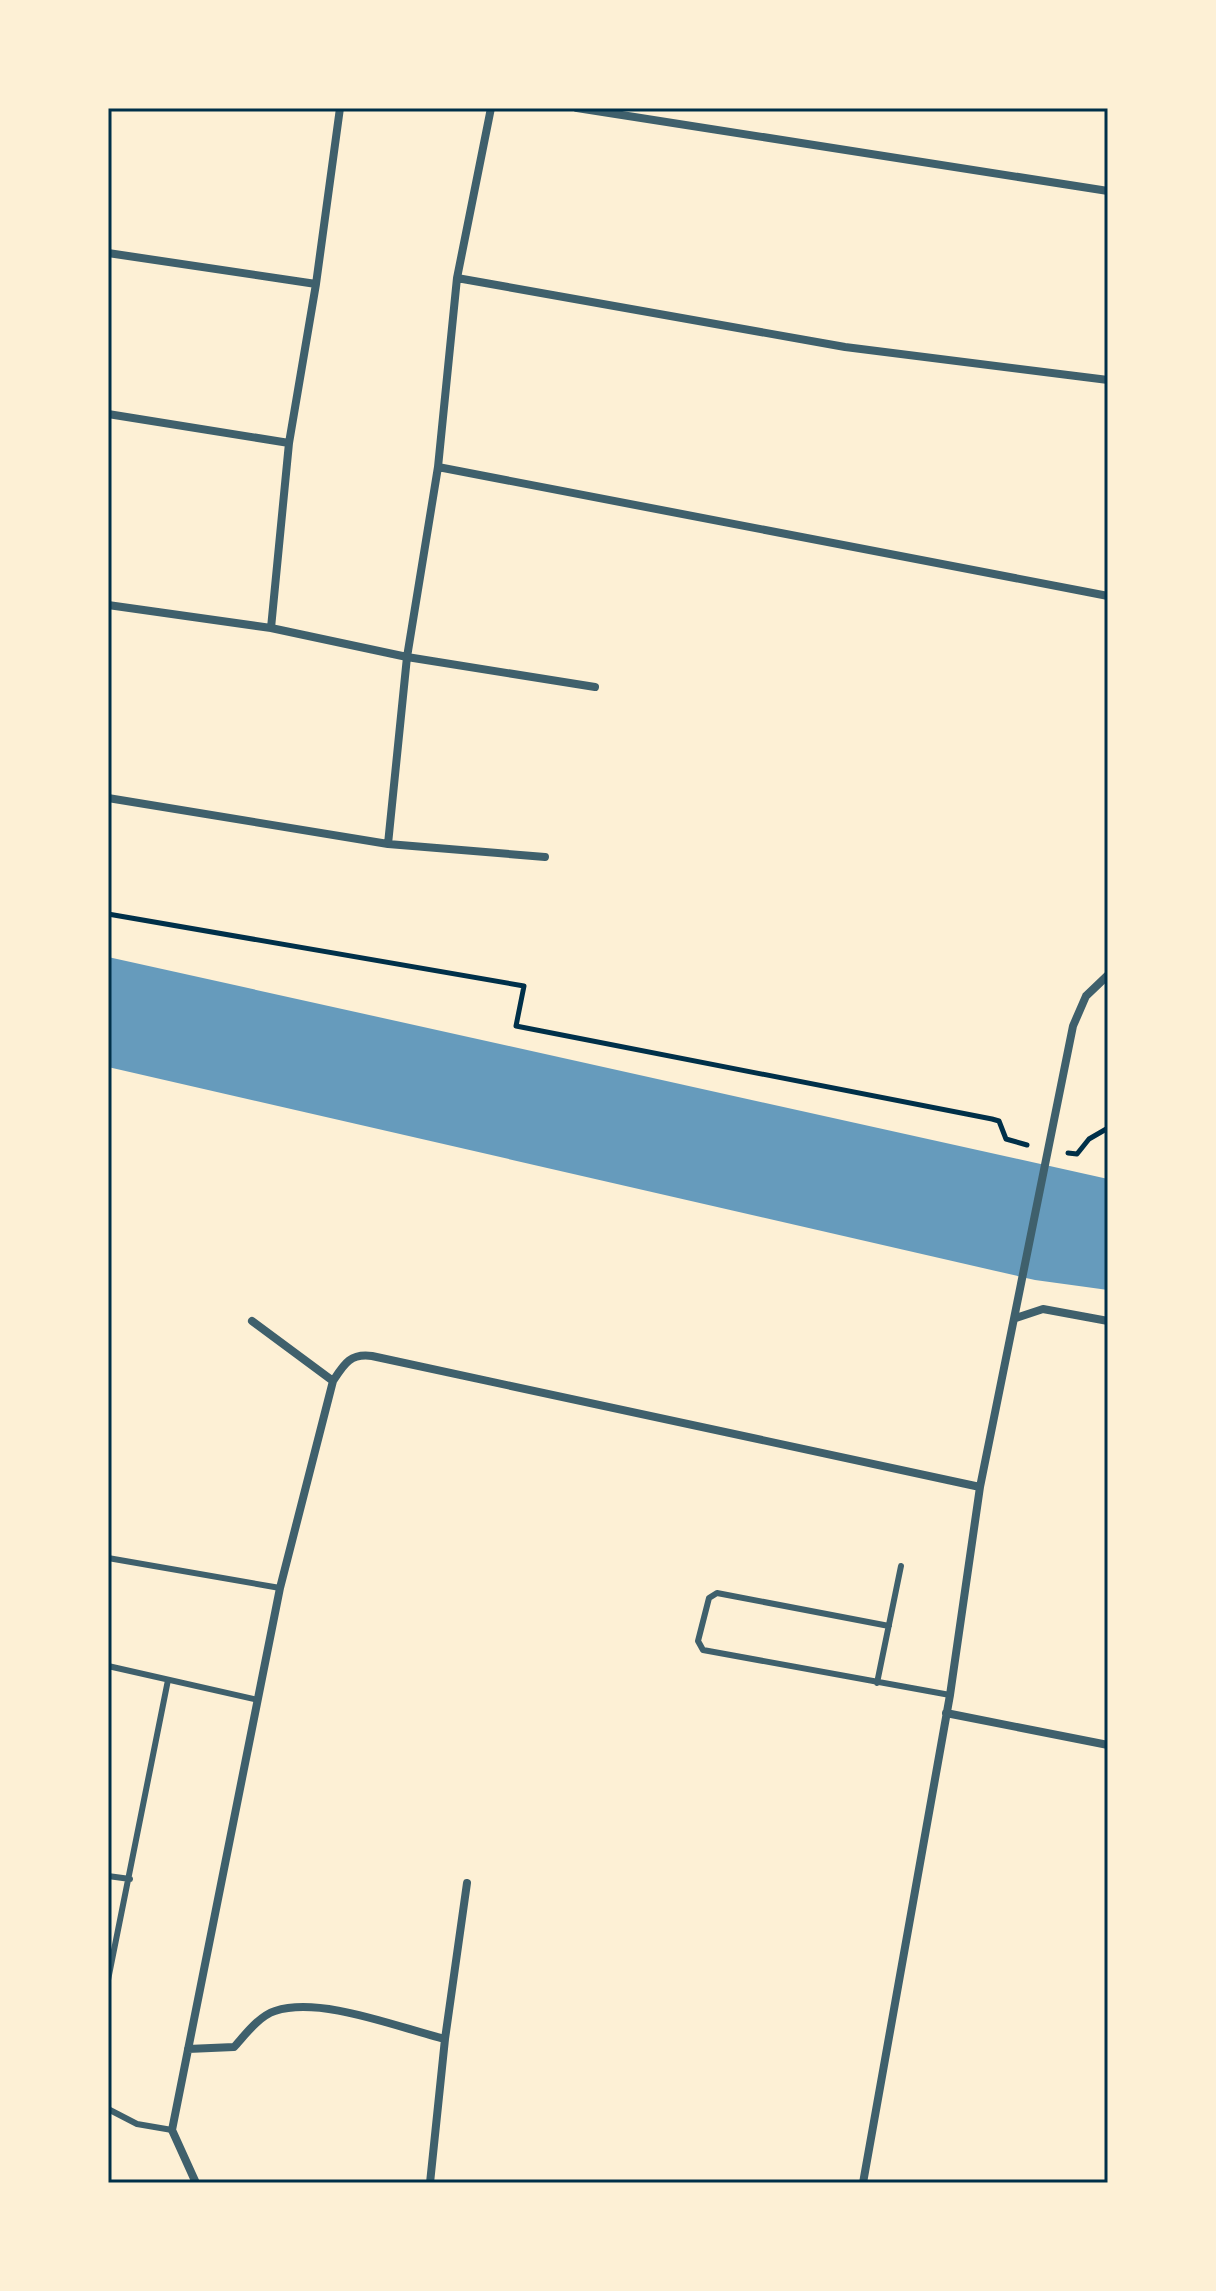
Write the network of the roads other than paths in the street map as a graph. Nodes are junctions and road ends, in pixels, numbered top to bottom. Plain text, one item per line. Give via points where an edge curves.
1 (340, 108) edge
2 (491, 108) edge
3 (577, 108) edge
4 (1108, 191) edge
5 (108, 253) edge
6 (457, 278) junction
7 (316, 284) junction
8 (1108, 380) edge
9 (108, 414) edge
10 (289, 443) junction
11 (438, 467) junction
12 (1108, 596) edge
13 (108, 605) edge
14 (271, 628) junction
15 (407, 657) junction
16 (595, 687) dead end
17 (108, 798) edge
18 (388, 844) junction
19 (545, 857) dead end
20 (1108, 975) edge
21 (1016, 1318) junction
22 (252, 1321) dead end
23 (1108, 1321) edge
24 (333, 1381) junction
25 (980, 1487) junction
26 (108, 1558) edge
27 (901, 1566) dead end
28 (280, 1588) junction
29 (889, 1626) junction
30 (108, 1666) edge
31 (168, 1680) junction
32 (877, 1683) junction
33 (950, 1695) junction
34 (258, 1700) junction
35 (946, 1713) junction
36 (1108, 1745) edge
37 (108, 1876) edge
38 (130, 1879) junction
39 (467, 1883) dead end
40 (108, 1980) edge
41 (445, 2039) junction
42 (188, 2049) junction
43 (108, 2109) edge
44 (172, 2130) junction
45 (196, 2183) edge
46 (430, 2183) edge
47 (863, 2183) edge

1 - 7 street
2 - 6 street
3 - 4 street
5 - 7 street
6 - 8 street via 845,347
6 - 11 street
7 - 10 street
9 - 10 street
10 - 14 street
11 - 12 street
11 - 15 street
13 - 14 street
14 - 15 street
15 - 16 street
15 - 18 street
17 - 18 street
18 - 19 street
20 - 21 street via 1086,996 1073,1026
21 - 23 street via 1043,1309
21 - 25 street
22 - 24 street
24 - 25 street via 352,1356 372,1356
24 - 28 street
25 - 33 street
26 - 28 lane
27 - 29 lane
28 - 34 street
29 - 32 lane
29 - 32 lane via 717,1593 709,1598 698,1641 703,1650
30 - 31 lane
31 - 34 lane
31 - 38 lane
32 - 33 lane
33 - 35 street
34 - 42 street
35 - 36 street
35 - 47 street
37 - 38 lane
38 - 40 lane
39 - 41 street
41 - 42 street via 323,2008 294,2007 272,2011 234,2047
41 - 46 street
42 - 44 street
43 - 44 lane via 137,2124
44 - 45 street

